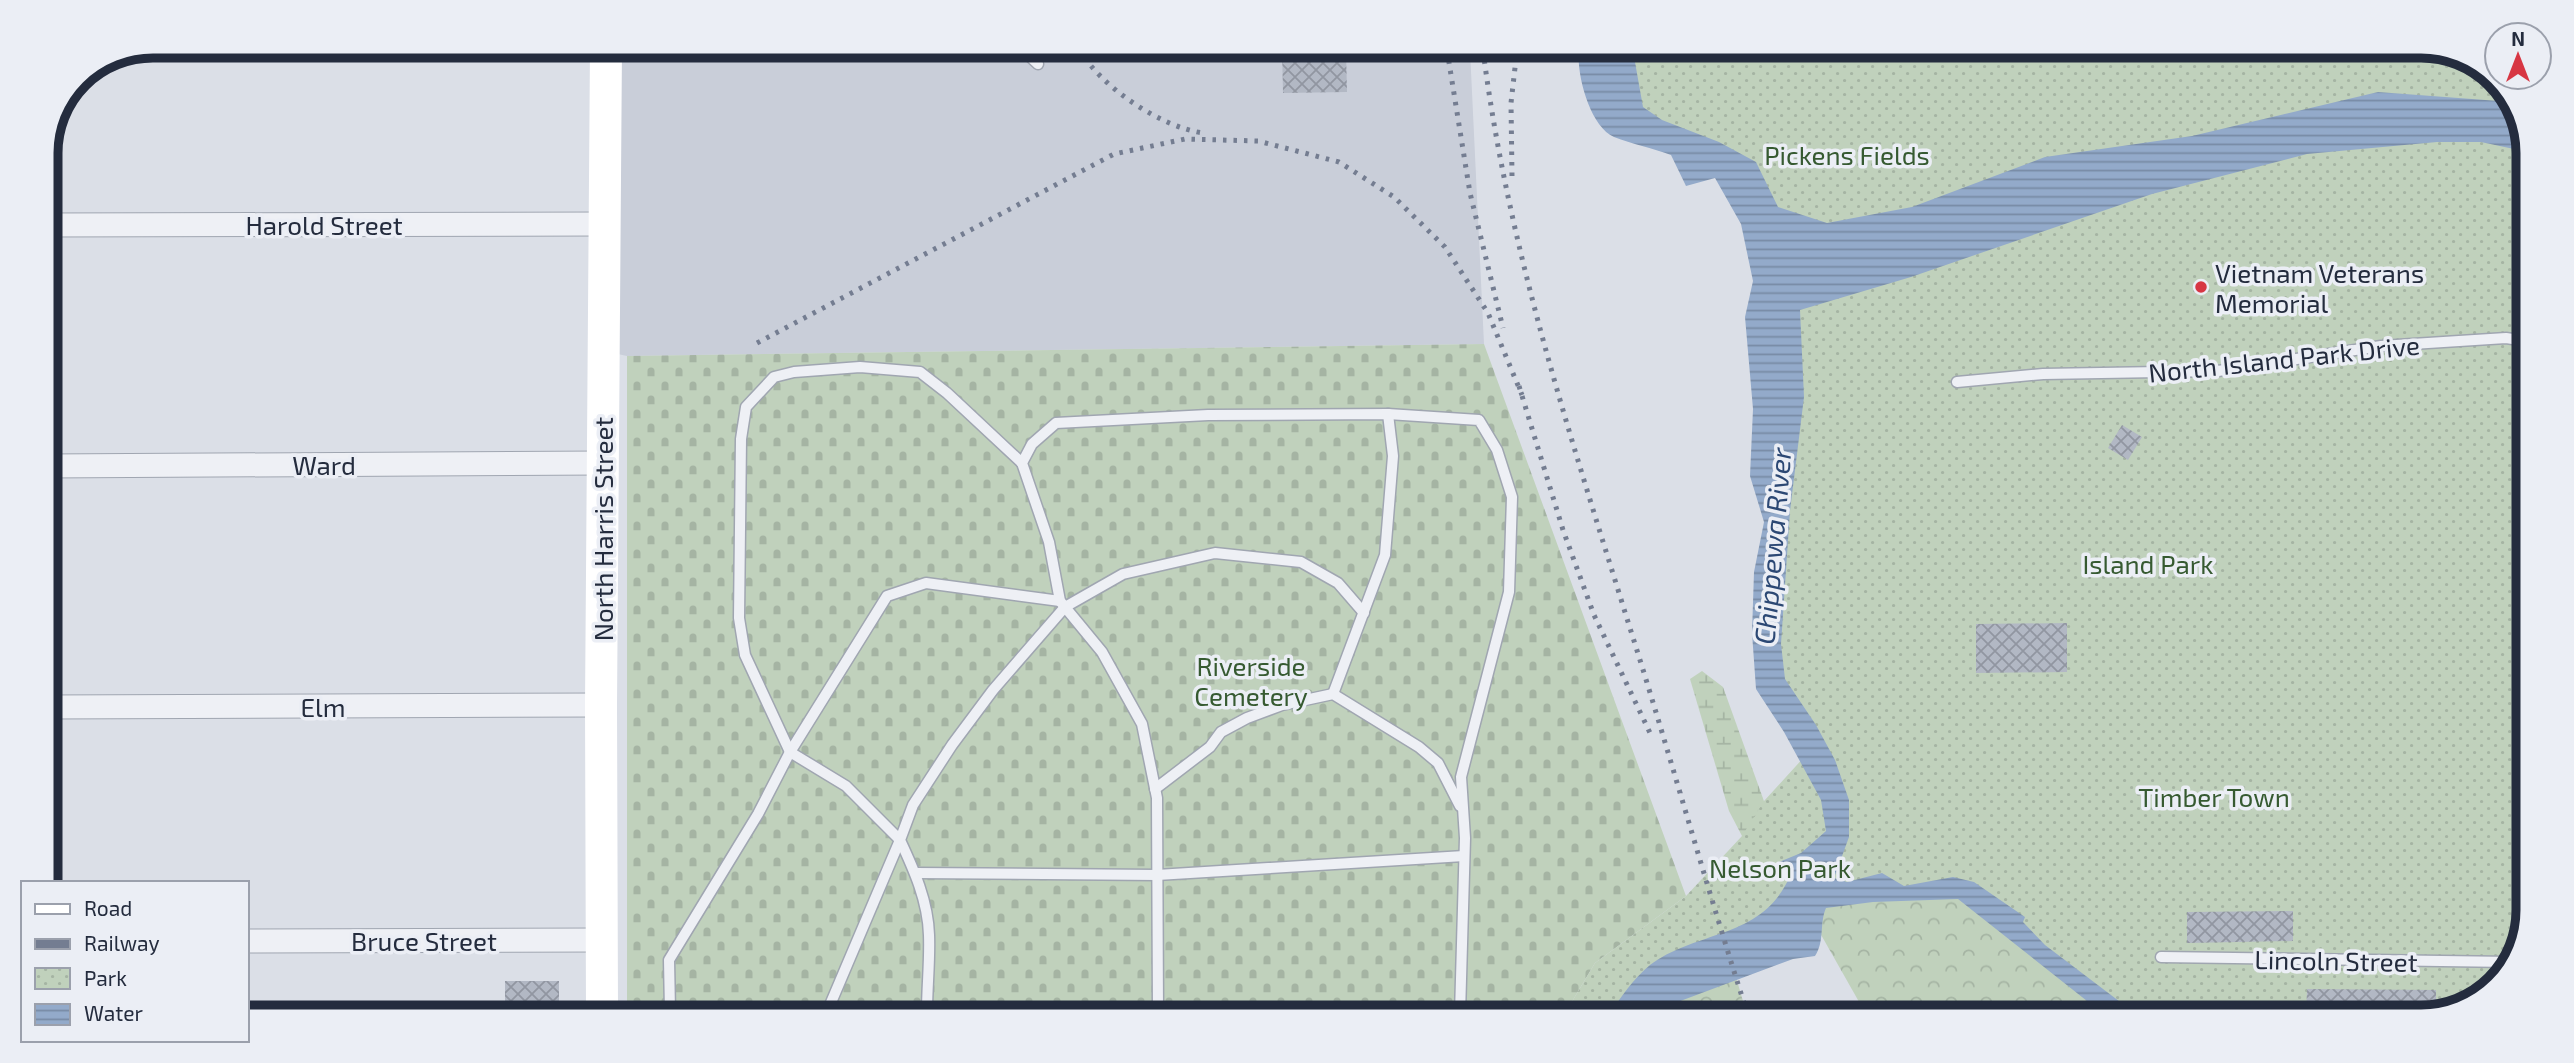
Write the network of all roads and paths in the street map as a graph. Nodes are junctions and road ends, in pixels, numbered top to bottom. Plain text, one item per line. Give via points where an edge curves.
1 (606, 58) edge
2 (1032, 58) edge
3 (1038, 64) dead end
4 (603, 223) junction
5 (58, 225) edge
6 (2516, 339) edge
7 (1957, 382) dead end
8 (1388, 414) junction
9 (603, 463) junction
10 (1022, 463) junction
11 (58, 466) edge
12 (1062, 604) junction
13 (1364, 612) junction
14 (1333, 694) junction
15 (601, 705) junction
16 (58, 708) edge
17 (790, 752) junction
18 (1155, 789) junction
19 (1463, 812) junction
20 (900, 840) junction
21 (1464, 856) junction
22 (916, 873) junction
23 (1157, 875) junction
24 (601, 940) junction
25 (248, 941) edge
26 (2161, 957) dead end
27 (2501, 962) edge
28 (602, 1005) edge
29 (670, 1005) edge
30 (830, 1005) edge
31 (927, 1005) edge
32 (1158, 1005) edge
33 (1460, 1005) edge

1 - 4 street, North Harris Street
2 - 3 lane
4 - 5 street, Harold Street
4 - 9 street, North Harris Street
6 - 7 lane, North Island Park Drive via 2381,346 2218,371 2043,374
8 - 10 lane via 1208,415 1056,423 1032,444
8 - 13 lane via 1393,456 1391,514 1381,573
8 - 19 lane via 1479,420 1497,450 1512,497 1509,592 1461,777
9 - 11 street, Ward
9 - 15 street, North Harris Street
10 - 12 lane via 1049,542
10 - 17 lane via 920,372 860,366 794,372 774,377 746,407 741,439 739,618 744,655
12 - 13 lane via 1123,573 1215,553 1301,562 1338,583
12 - 17 lane via 926,583 887,596
12 - 18 lane via 1102,652 1142,724
12 - 20 lane via 952,745 913,806
13 - 14 lane
14 - 18 lane via 1282,705 1229,727
14 - 19 lane via 1438,763
15 - 16 street, Elm
15 - 24 street, North Harris Street
17 - 20 lane via 846,786
17 - 29 lane via 758,814 669,960
18 - 23 lane
19 - 21 lane
20 - 22 lane
20 - 30 lane
21 - 23 lane
21 - 33 lane
22 - 23 lane
22 - 31 lane via 929,934
23 - 32 lane
24 - 25 street, Bruce Street
24 - 28 street, North Harris Street
26 - 27 lane, Lincoln Street

